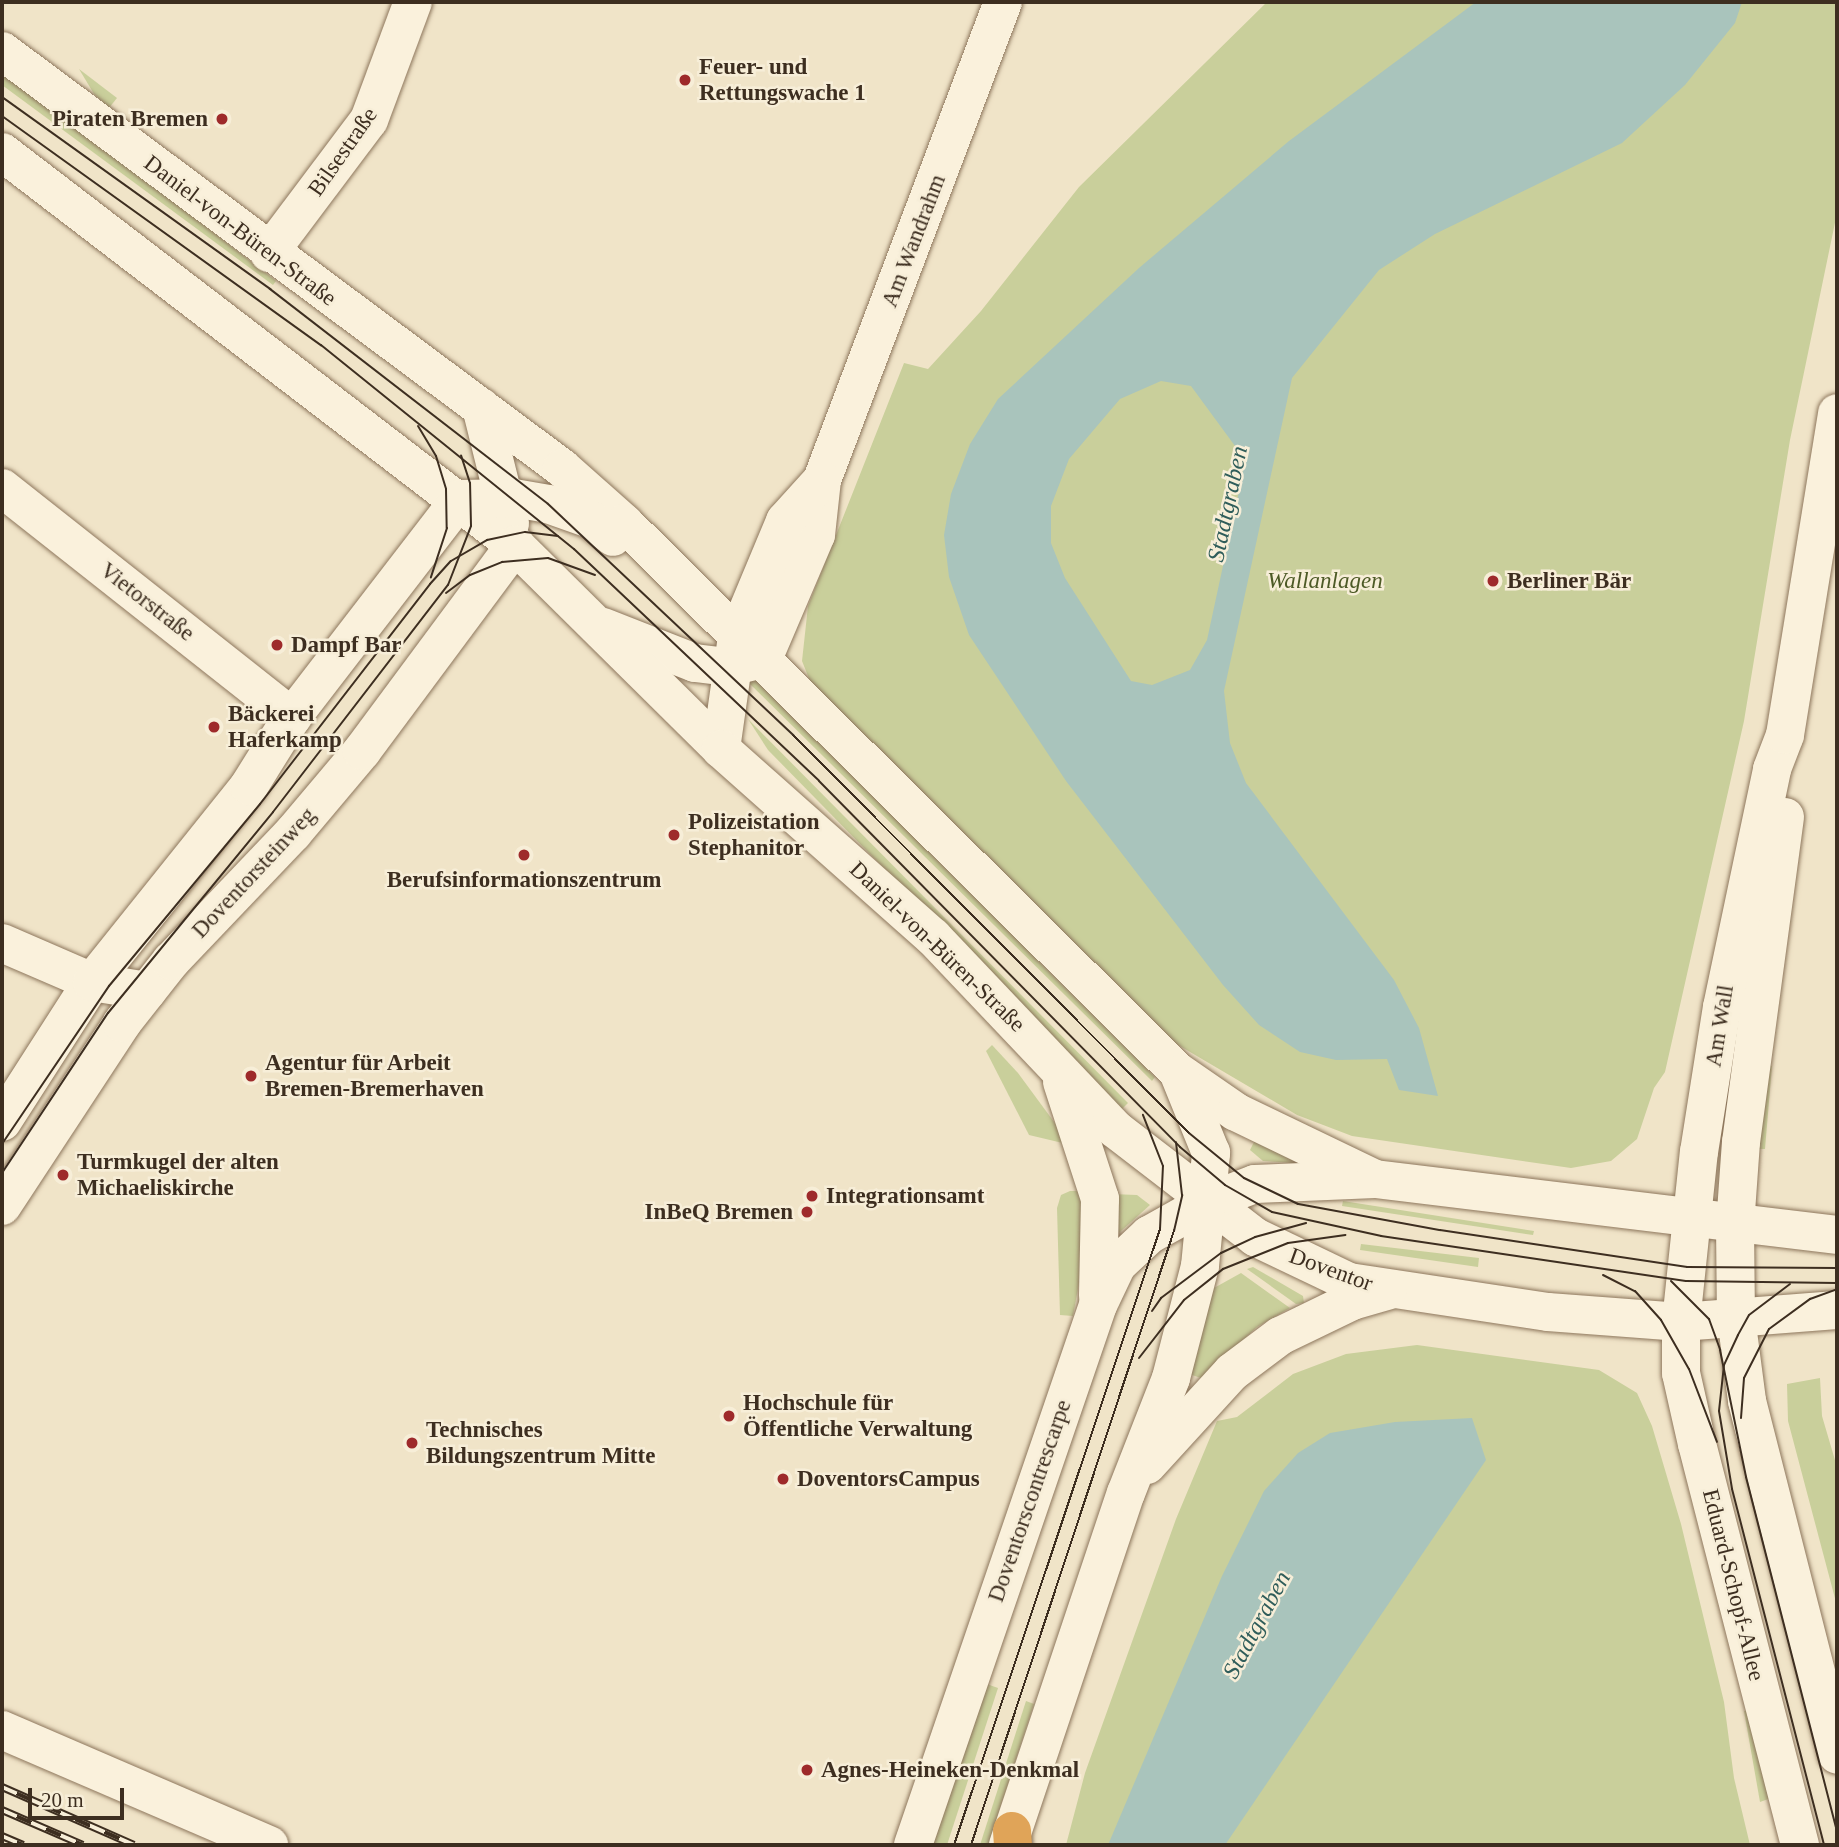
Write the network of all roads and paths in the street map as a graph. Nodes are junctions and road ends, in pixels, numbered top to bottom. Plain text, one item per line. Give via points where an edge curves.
1 (413, 2) edge
2 (1003, 2) edge
3 (2, 51) edge
4 (2, 152) edge
5 (269, 253) junction
6 (481, 407) junction
7 (1837, 413) edge
8 (2, 488) edge
9 (506, 498) junction
10 (460, 499) junction
11 (515, 545) junction
12 (676, 579) junction
13 (603, 627) junction
14 (743, 654) junction
15 (292, 717) junction
16 (1785, 735) junction
17 (721, 749) junction
18 (2, 943) edge
19 (92, 982) junction
20 (147, 991) junction
21 (1054, 1062) junction
22 (1178, 1072) junction
23 (2, 1122) edge
24 (1375, 1179) junction
25 (1208, 1202) junction
26 (2, 1206) edge
27 (1692, 1218) junction
28 (1735, 1225) junction
29 (1837, 1235) edge
30 (1390, 1291) junction
31 (1097, 1305) junction
32 (1837, 1310) edge
33 (1736, 1317) junction
34 (1681, 1322) junction
35 (1126, 1493) junction
36 (2, 1730) edge
37 (1837, 1755) edge
38 (1011, 1841) edge
39 (269, 1845) edge
40 (913, 1845) edge
41 (1800, 1845) edge

1 - 5 main road, Bilsestraße via 369,120
2 - 14 main road, Am Wandrahm via 822,480 816,535
3 - 5 main road, Daniel-von-Büren-Straße
4 - 10 main road, Daniel-von-Büren-Straße
5 - 6 main road, Daniel-von-Büren-Straße
6 - 9 main road
6 - 12 main road, Daniel-von-Büren-Straße via 562,468 624,523
7 - 16 main road, Am Wall
8 - 15 main road, Vietorstraße
9 - 10 main road, Daniel-von-Büren-Straße
9 - 11 main road
9 - 12 main road, Daniel-von-Büren-Straße via 590,519
10 - 11 main road, Daniel-von-Büren-Straße
10 - 15 main road
11 - 13 main road, Daniel-von-Büren-Straße
11 - 20 main road, Doventorsteinweg via 362,751
12 - 14 main road, Daniel-von-Büren-Straße
13 - 14 main road via 695,663
13 - 17 main road, Daniel-von-Büren-Straße
14 - 17 main road, Am Wandrahm
14 - 22 main road, Daniel-von-Büren-Straße
15 - 19 main road via 249,786
16 - 27 main road, Am Wall via 1772,769 1735,935
16 - 28 main road, Am Wall via 1790,776 1743,1129
17 - 21 main road, Daniel-von-Büren-Straße via 933,937
18 - 19 main road
19 - 20 main road
19 - 23 main road
20 - 26 main road, Doventorsteinweg via 69,1098
21 - 25 main road, Daniel-von-Büren-Straße via 1115,1129
21 - 31 main road via 1100,1199
22 - 24 main road via 1236,1112
22 - 25 main road via 1212,1153
24 - 25 main road via 1266,1182
24 - 27 main road
25 - 30 main road, Doventor via 1289,1255 1349,1282
25 - 31 main road, Doventorscontrescarpe via 1149,1235 1117,1265
25 - 35 main road via 1200,1266 1171,1378
27 - 28 main road
27 - 34 main road, Am Wall
28 - 29 main road
28 - 33 main road, Am Wall
30 - 34 main road, Doventor via 1578,1315
30 - 35 main road via 1311,1320 1280,1336 1232,1372 1166,1440
31 - 40 main road, Doventorscontrescarpe
32 - 33 main road, Doventor
33 - 34 main road, Doventor
33 - 37 main road via 1747,1401
34 - 41 main road, Eduard-Schopf-Allee via 1681,1373 1697,1444
35 - 38 main road
36 - 39 main road

